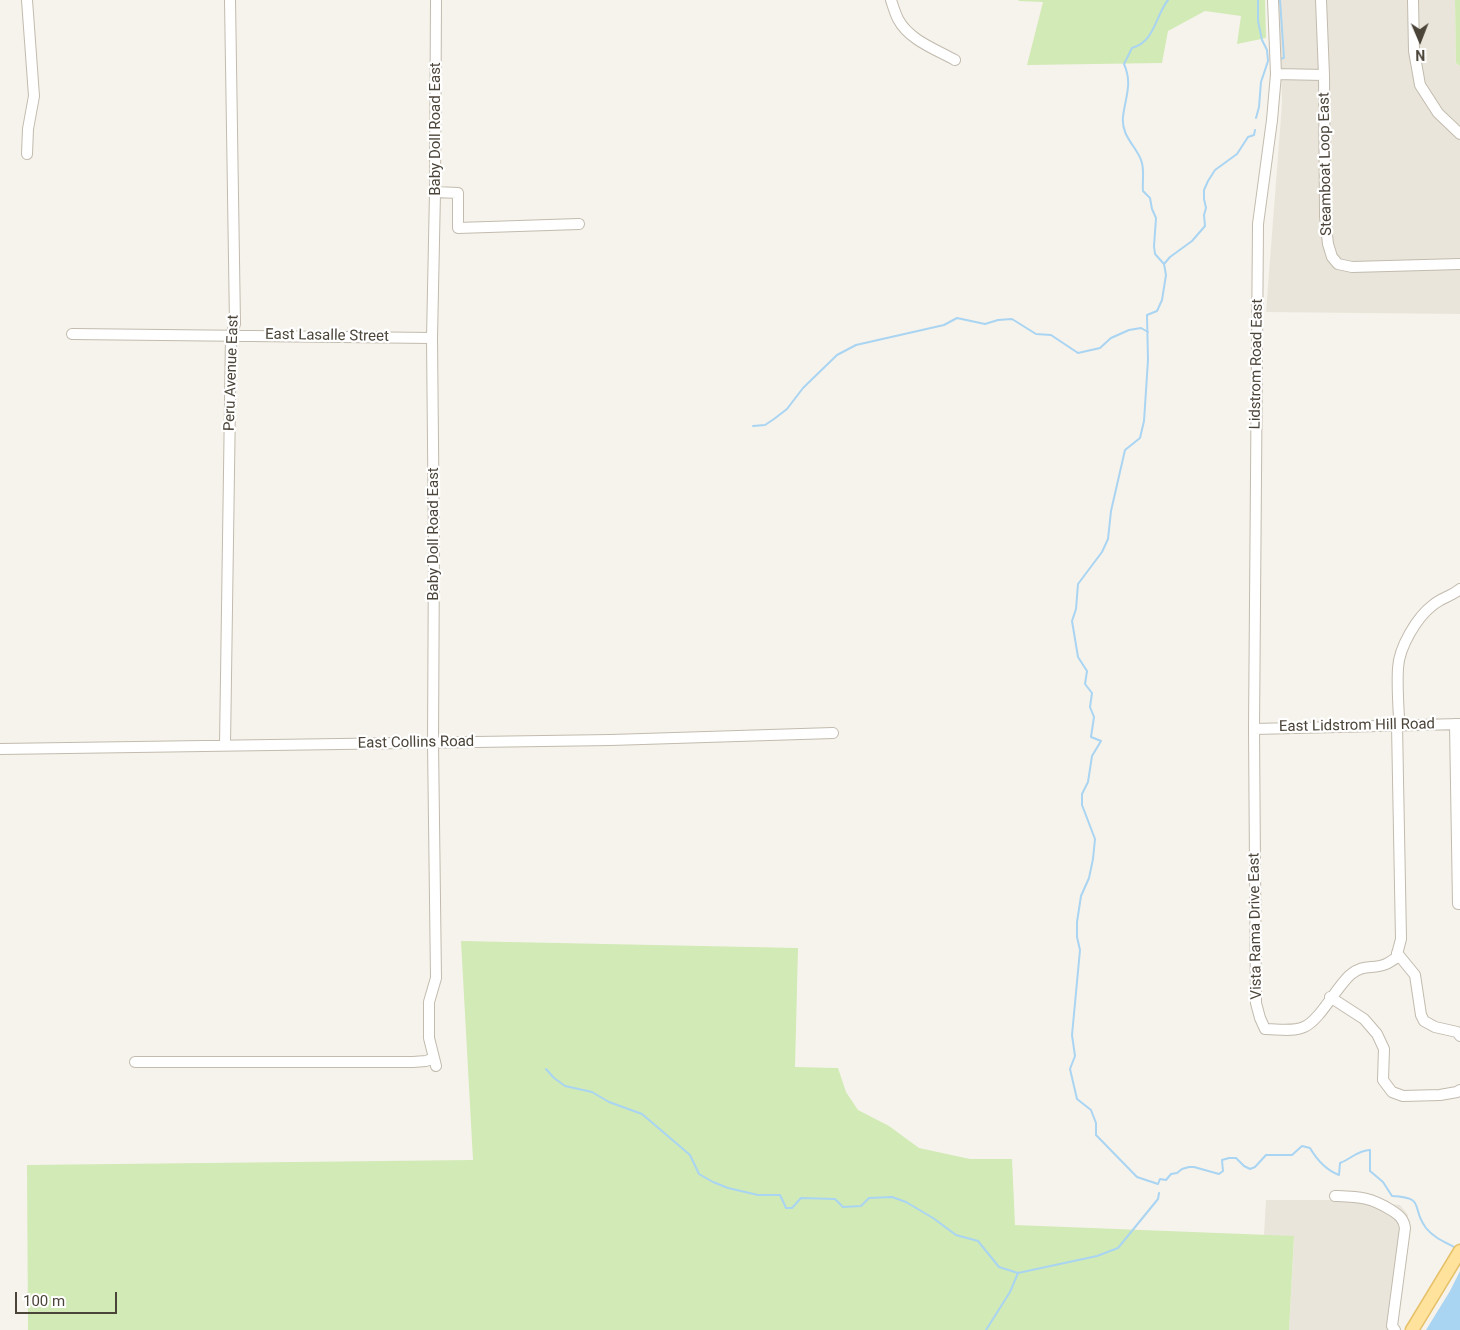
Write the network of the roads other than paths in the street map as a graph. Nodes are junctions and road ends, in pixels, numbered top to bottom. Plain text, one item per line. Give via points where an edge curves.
1 (27, 0) edge
2 (230, 0) edge
3 (436, 0) edge
4 (891, 0) edge
5 (1274, 0) edge
6 (1321, 0) edge
7 (1414, 0) edge
8 (955, 60) dead end
9 (1276, 74) junction
10 (1324, 76) junction
11 (1460, 134) edge
12 (27, 154) dead end
13 (436, 192) junction
14 (579, 224) dead end
15 (1460, 264) edge
16 (72, 334) dead end
17 (231, 335) junction
18 (432, 338) junction
19 (1460, 589) edge
20 (1457, 724) edge
21 (1396, 725) junction
22 (1254, 729) junction
23 (833, 733) dead end
24 (433, 743) junction
25 (225, 745) junction
26 (0, 749) edge
27 (1460, 904) edge
28 (1397, 953) junction
29 (1330, 998) junction
30 (1460, 1036) edge
31 (135, 1062) dead end
32 (1460, 1090) edge
33 (1335, 1196) dead end
34 (1460, 1251) edge
35 (1395, 1330) edge
36 (1412, 1330) edge

1 - 12 street via 34,96
2 - 17 street, Peru Avenue East via 235,324
3 - 13 street, Baby Doll Road East
4 - 8 street via 898,19 911,34
5 - 9 street, Lidstrom Road East
6 - 10 street, Steamboat Loop East
7 - 11 street via 1414,51 1420,85 1438,112
9 - 10 street
9 - 22 street, Lidstrom Road East via 1258,224
10 - 15 street, Steamboat Loop East via 1326,216 1332,257 1338,264 1352,267
13 - 14 street via 458,193 458,228
13 - 18 street, Baby Doll Road East
16 - 17 street, East Lasalle Street
17 - 18 street, East Lasalle Street
17 - 25 street, Peru Avenue East
18 - 24 street, Baby Doll Road East
19 - 21 street via 1434,604 1418,620 1405,645 1398,666 1399,718
20 - 21 street, East Lidstrom Hill Road
20 - 27 street
21 - 22 street, East Lidstrom Hill Road
21 - 28 street via 1401,939
22 - 29 street, Vista Rama Drive East via 1256,1003 1260,1018 1265,1029 1304,1027 1319,1016
23 - 24 street, East Collins Road
24 - 25 street, East Collins Road
24 - 31 street, Baby Doll Road East via 436,978 429,1002 429,1038 435,1062
25 - 26 street, East Collins Road
28 - 29 street, Vista Rama Drive East via 1396,958 1385,964 1362,967 1350,975
28 - 30 street via 1415,975 1424,1021 1457,1032
29 - 32 street via 1364,1018 1377,1034 1384,1049 1383,1080 1392,1092 1402,1096 1440,1095
33 - 35 street via 1372,1200 1403,1220 1405,1228 1392,1326
34 - 36 main road

